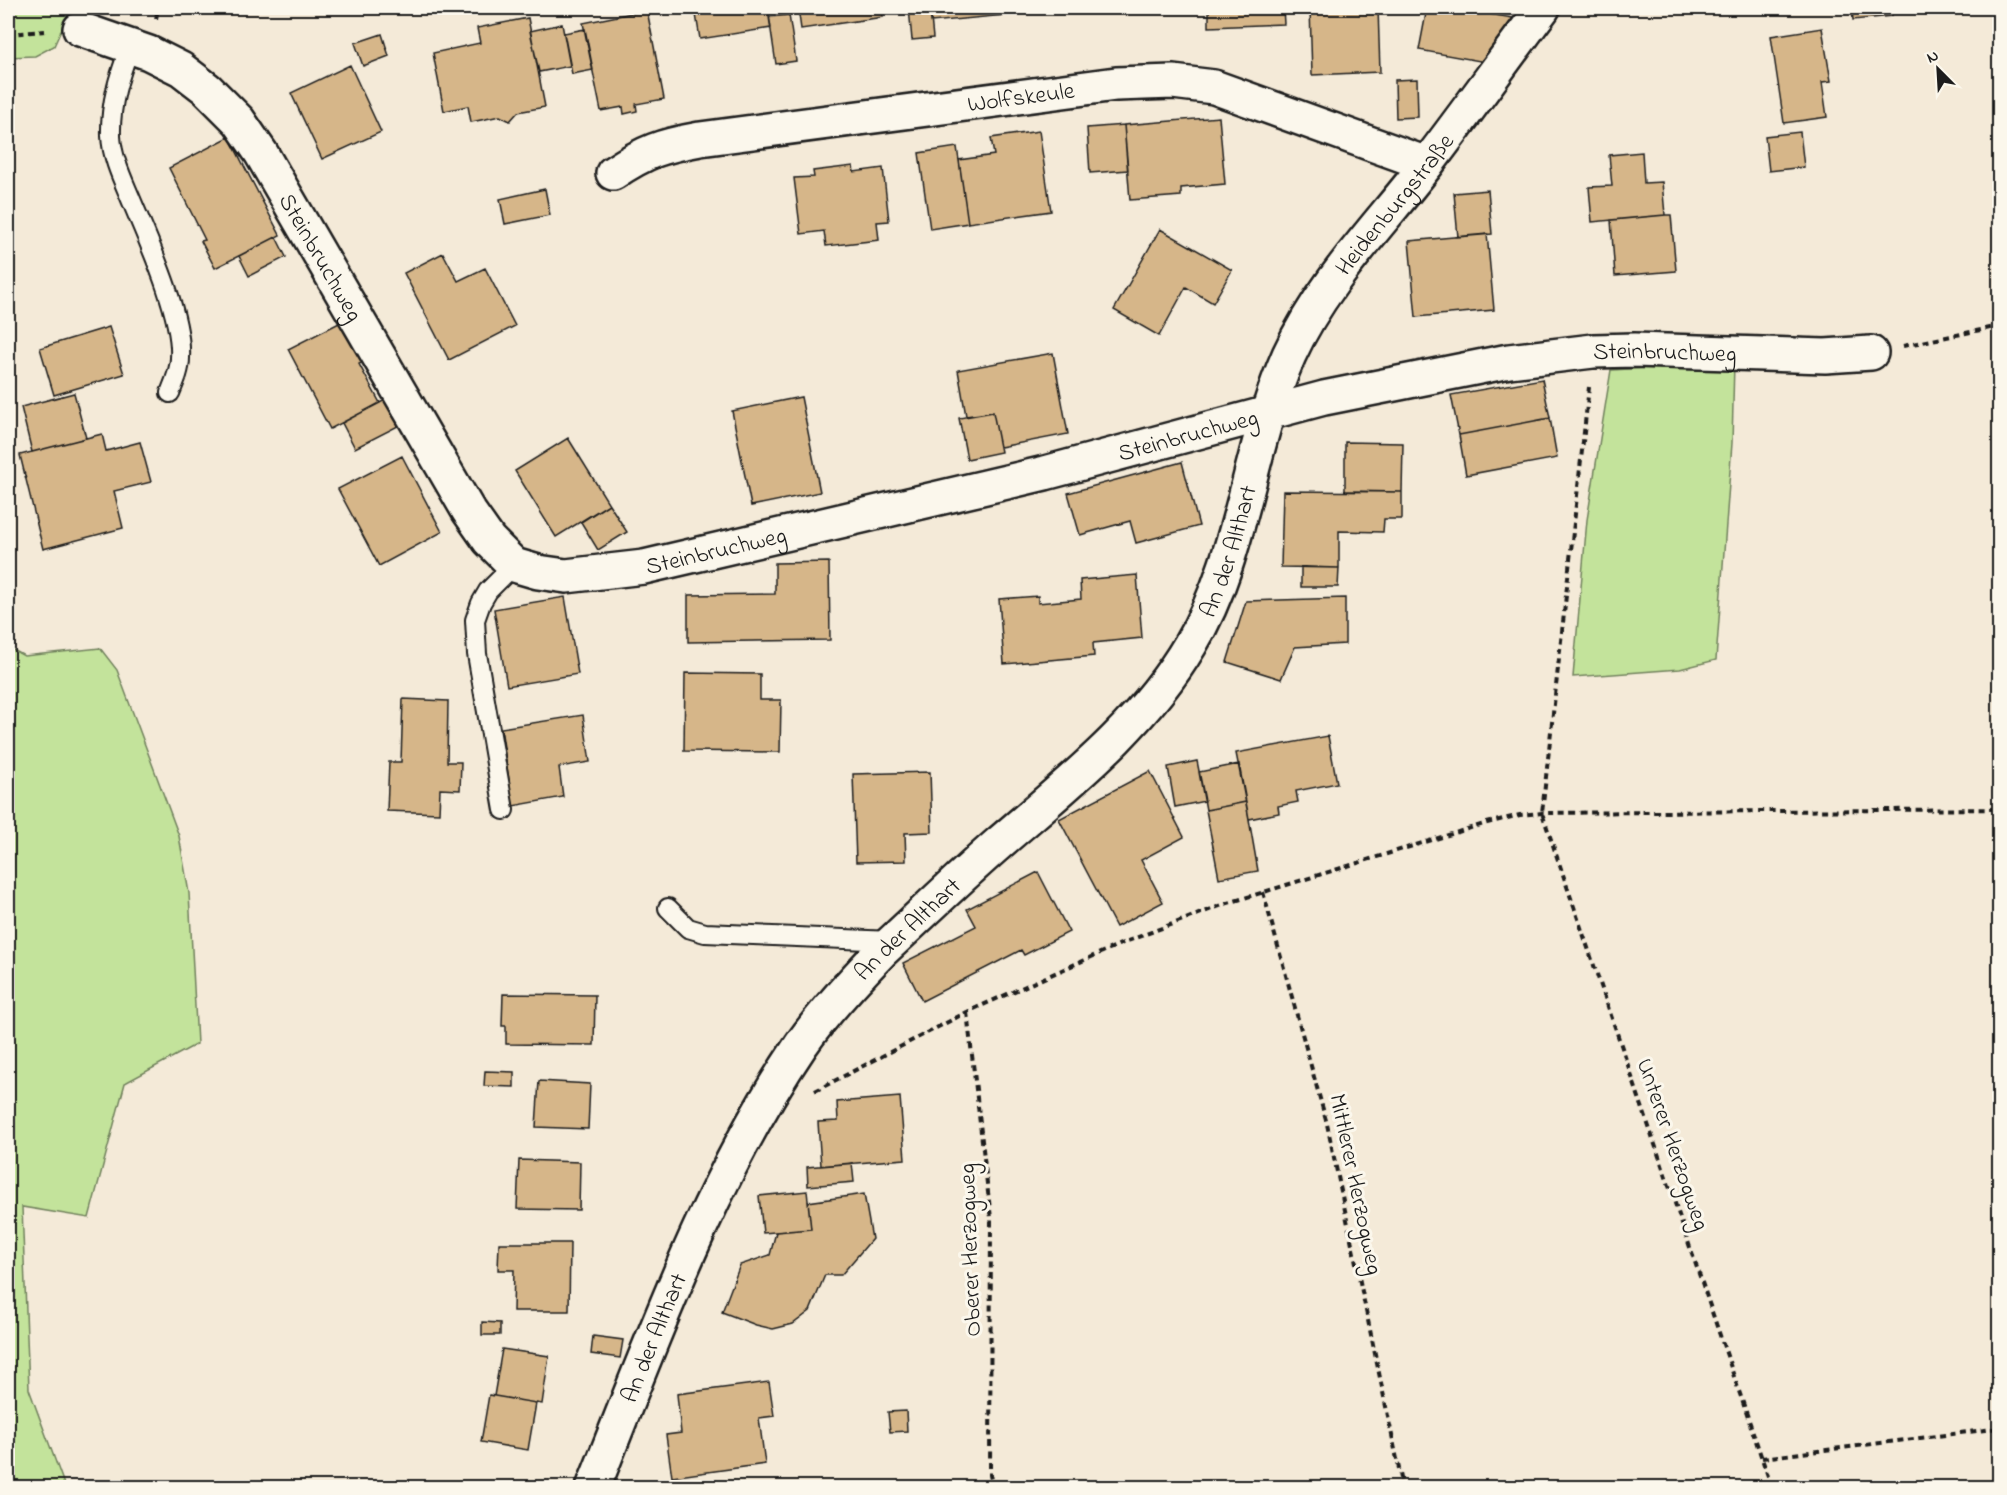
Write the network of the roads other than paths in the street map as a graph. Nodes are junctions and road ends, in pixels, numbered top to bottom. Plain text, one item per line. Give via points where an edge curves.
1 (1543, 8) edge
2 (80, 29) dead end
3 (130, 47) junction
4 (1427, 164) junction
5 (613, 173) dead end
6 (1871, 353) road end
7 (170, 393) dead end
8 (1269, 413) junction
9 (514, 565) junction
10 (504, 810) dead end
11 (668, 908) dead end
12 (892, 941) junction
13 (593, 1488) edge

1 - 4 street, Heidenburgstraße
2 - 3 street, Steinbruchweg
3 - 7 lane via 113,102 111,138 116,163 168,293 178,333 181,356
3 - 9 street, Steinbruchweg via 181,69 238,121 261,153 468,510 489,540
4 - 5 street, Wolfskeule via 1214,87 1173,82 1116,84 700,139 667,145 639,156
4 - 8 street, Heidenburgstraße via 1309,316 1288,357
6 - 8 street, Steinbruchweg via 1825,356 1593,351 1509,361 1414,379
8 - 9 street, Steinbruchweg via 1046,473 645,567 566,576
8 - 12 street, An der Althart via 1225,564 1208,610 1184,655 1143,709 1105,749
9 - 10 lane via 488,591 475,620 477,654
11 - 12 lane via 688,928 705,933
12 - 13 street, An der Althart via 803,1043 763,1105 723,1179 670,1294

